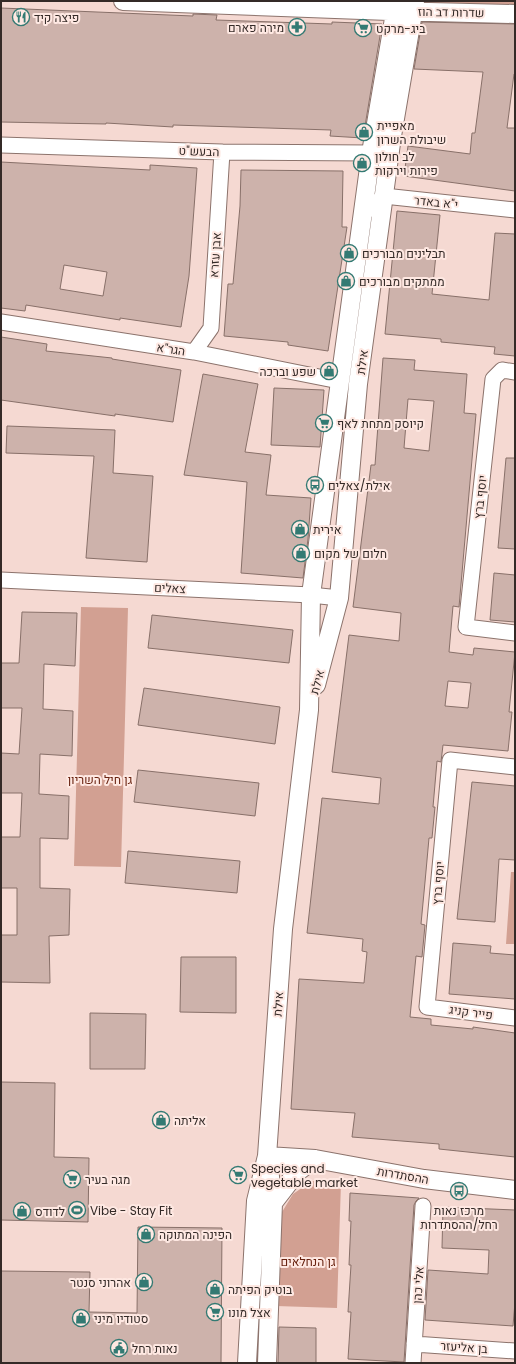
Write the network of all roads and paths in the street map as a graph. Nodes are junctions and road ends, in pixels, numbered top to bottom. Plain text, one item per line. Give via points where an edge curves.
1 (123, 1) edge
2 (405, 6) edge
3 (515, 14) edge
4 (392, 136) junction
5 (1, 145) edge
6 (222, 152) junction
7 (371, 153) junction
8 (384, 196) junction
9 (515, 210) edge
10 (362, 214) junction
11 (1, 322) edge
12 (194, 352) junction
13 (508, 371) edge
14 (339, 381) junction
15 (357, 404) junction
16 (1, 580) edge
17 (310, 595) junction
18 (339, 598) junction
19 (515, 633) edge
20 (310, 710) junction
21 (515, 766) edge
22 (427, 1006) joint
23 (515, 1018) edge
24 (267, 1156) junction
25 (315, 1159) junction
26 (515, 1190) edge
27 (272, 1203) junction
28 (423, 1206) dead end
29 (414, 1344) junction
30 (515, 1351) edge
31 (247, 1363) edge
32 (267, 1363) edge
33 (412, 1363) edge

1 - 2 street, שדרות דב הוז
2 - 3 street, שדרות דב הוז
2 - 4 street, אילת
2 - 7 street, אילת
4 - 7 street
4 - 8 street, אילת
5 - 6 street, הבעש"ט
6 - 7 street, הבעש"ט
6 - 12 street, אבן עזרא via 211,328
7 - 10 street, אילת
8 - 9 street, י"א באדר
8 - 10 street
8 - 15 street, אילת
10 - 14 street, אילת
11 - 12 street, הגר"א
12 - 14 street, הגר"א
13 - 19 street, יוסף ברץ via 493,379 466,627
14 - 15 street
14 - 17 street, אילת
15 - 18 street, אילת
16 - 17 street, צאלים
17 - 18 street, צאלים
17 - 20 street, אילת
18 - 20 street, אילת
20 - 24 street, אילת via 283,929
21 - 22 street, יוסף ברץ via 450,760
22 - 23 street, פייר קניג
24 - 25 street, ההסתדרות
24 - 27 street, אילת
24 - 31 street, אילת via 256,1201
25 - 26 street, ההסתדרות via 424,1179
25 - 27 street via 297,1172
27 - 32 street, אילת
28 - 29 street, אלי כהן
29 - 30 street, בן אליעזר
29 - 33 street, אלי כהן

